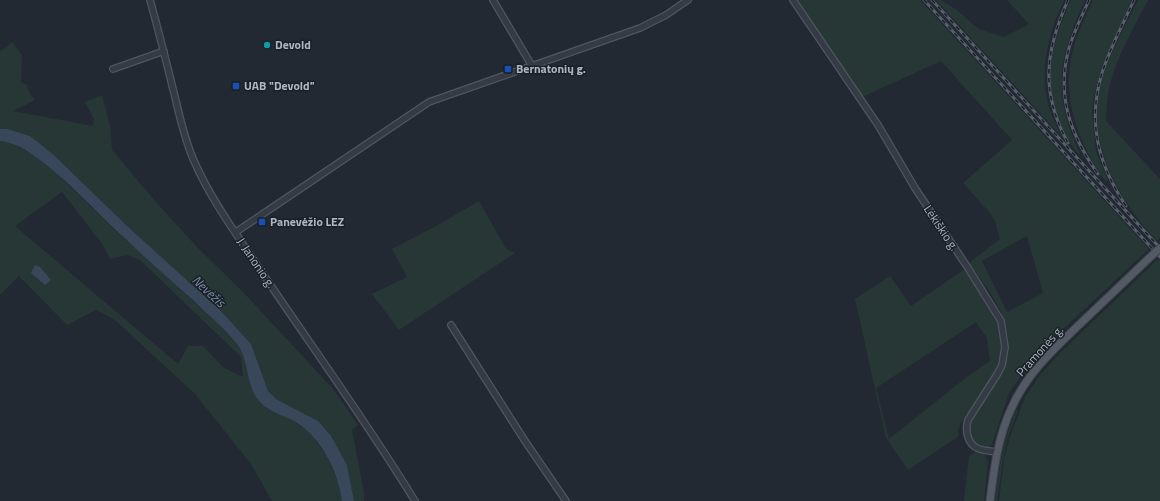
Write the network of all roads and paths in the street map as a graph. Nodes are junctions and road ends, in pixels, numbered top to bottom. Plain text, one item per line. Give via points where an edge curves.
1 (150, 0) edge
2 (493, 0) edge
3 (688, 0) edge
4 (793, 0) edge
5 (164, 51) junction
6 (532, 66) junction
7 (113, 69) dead end
8 (236, 232) junction
9 (1160, 248) edge
10 (451, 325) dead end
11 (997, 452) junction
12 (415, 501) edge
13 (566, 501) edge
14 (990, 501) edge

1 - 5 street, J. Janonio g.
2 - 6 street
3 - 6 street via 640,28
4 - 11 street, Lėkiškio g. via 878,125 915,188 1001,321 1005,347 1002,365 966,427 967,436 977,448
5 - 7 street
5 - 8 street, J. Janonio g. via 184,134 193,160
6 - 8 street via 425,105
8 - 12 street, J. Janonio g. via 375,436
9 - 11 main road, Pramonės g., bridge via 1035,370 1012,406
10 - 13 street
11 - 14 main road, Pramonės g.

